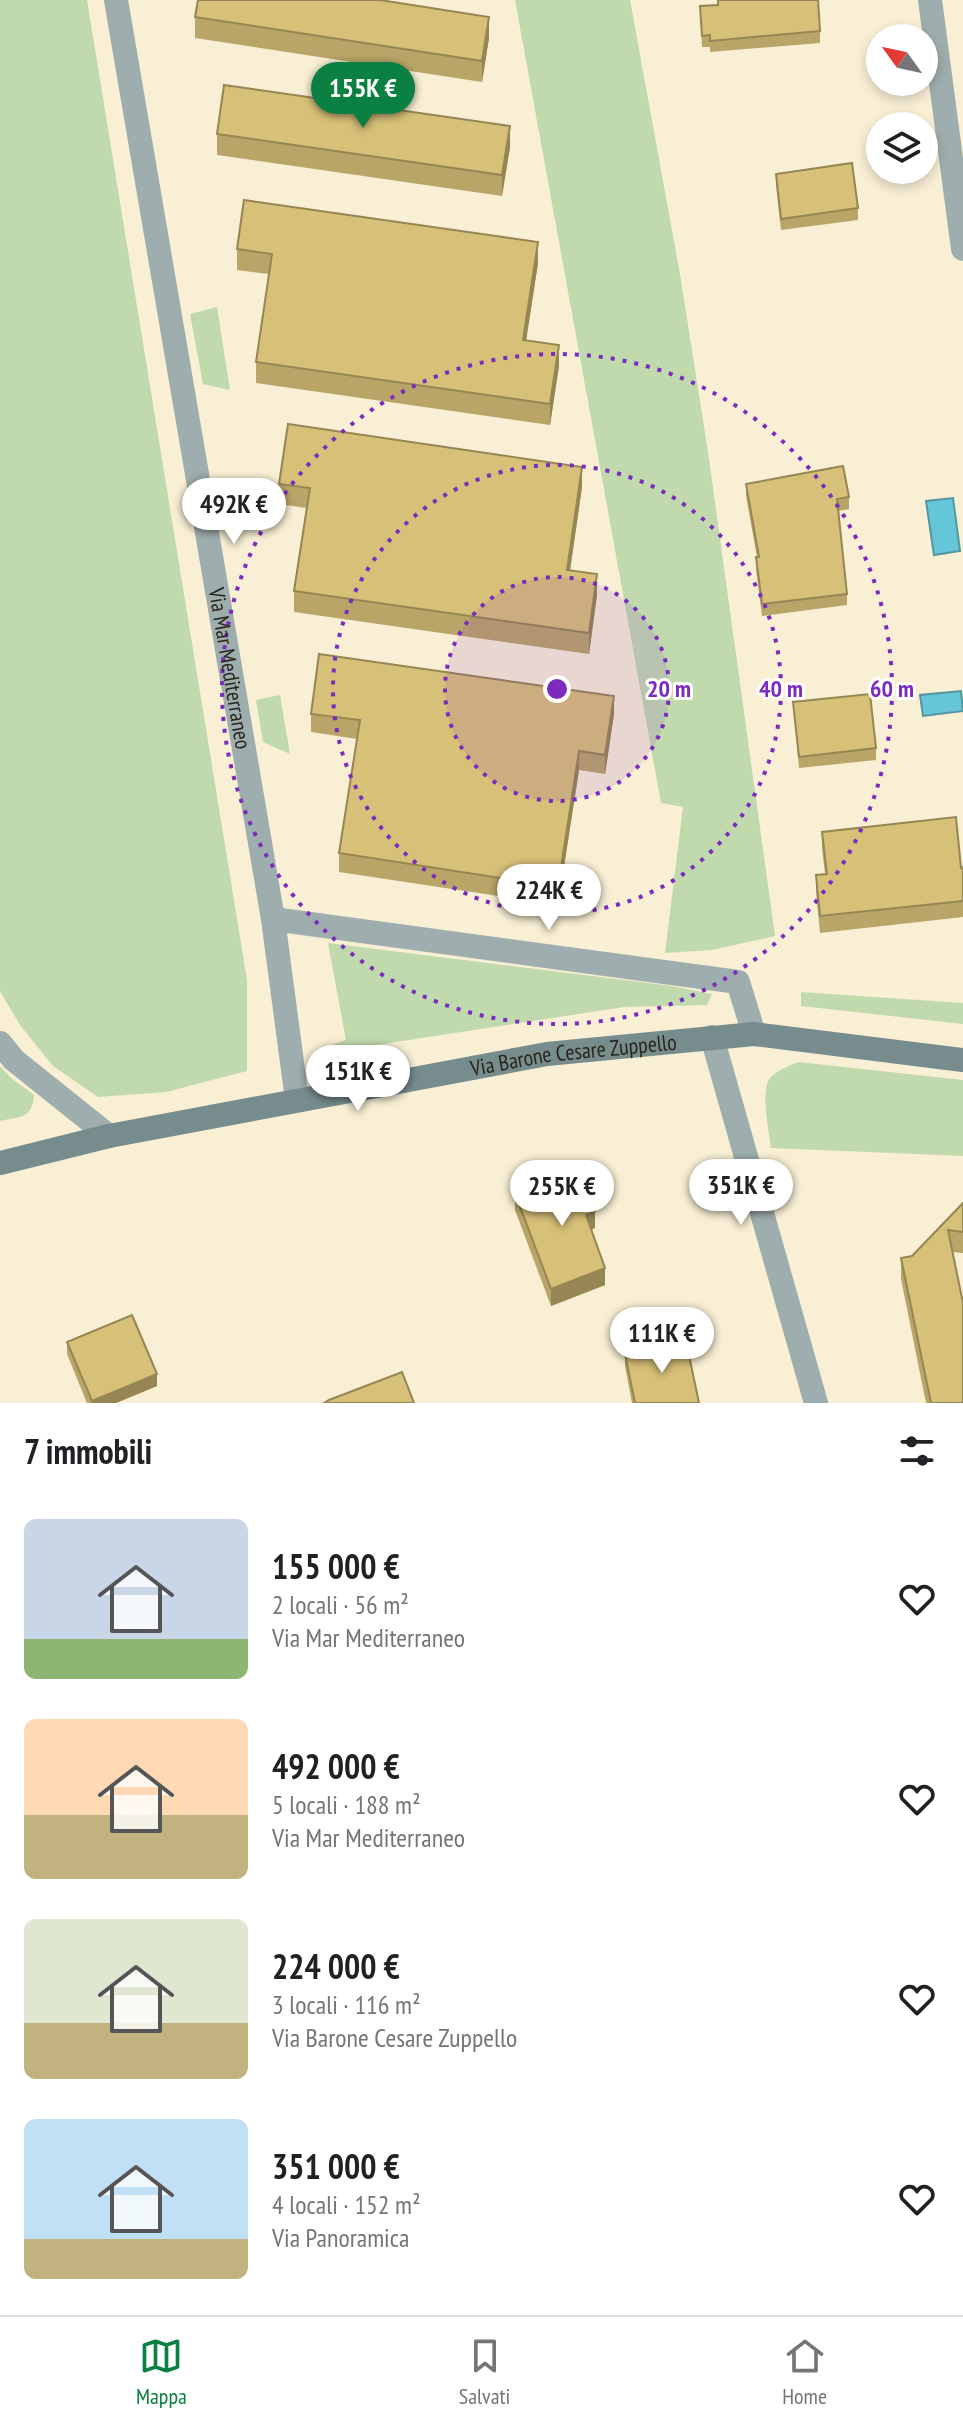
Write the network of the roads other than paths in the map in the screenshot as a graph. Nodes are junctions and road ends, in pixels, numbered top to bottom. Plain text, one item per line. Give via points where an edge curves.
1 (116, 0) edge
2 (930, 0) edge
3 (963, 249) edge
4 (273, 919) junction
5 (754, 1034) junction
6 (712, 1037) junction
7 (0, 1043) edge
8 (963, 1060) edge
9 (297, 1100) junction
10 (109, 1136) junction
11 (0, 1163) edge
12 (816, 1403) edge

1 - 4 street, Via Mar Mediterraneo
2 - 3 street
4 - 5 street via 738,982
4 - 9 street, Via Mar Mediterraneo
5 - 6 main road, Via Barone Cesare Zuppello
5 - 8 main road, Via Barone Cesare Zuppello
6 - 9 main road, Via Barone Cesare Zuppello via 547,1054
6 - 12 street
7 - 10 street
9 - 10 main road, Via Barone Cesare Zuppello
10 - 11 main road, Via Barone Cesare Zuppello

